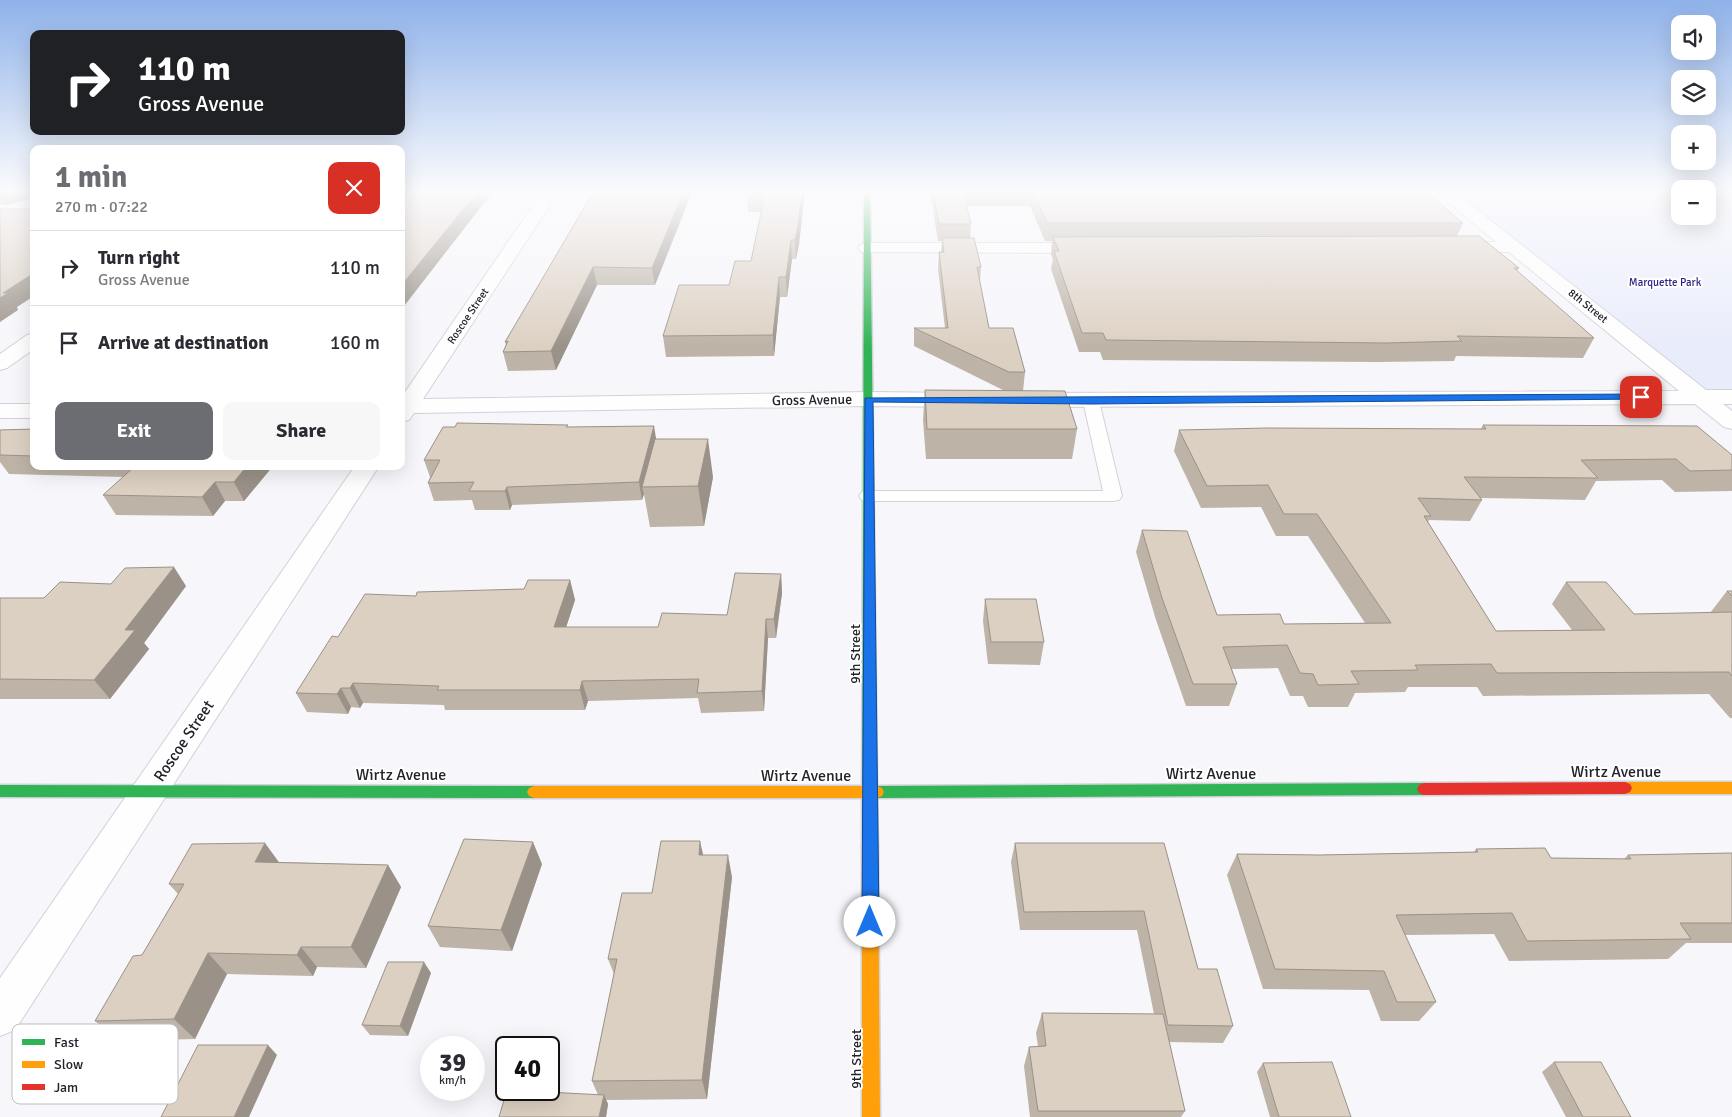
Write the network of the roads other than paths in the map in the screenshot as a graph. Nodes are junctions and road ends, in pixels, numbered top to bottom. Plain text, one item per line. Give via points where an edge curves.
1 (516, 243) edge
2 (867, 243) edge
3 (1509, 243) edge
4 (1434, 247) edge
5 (1514, 247) junction
6 (867, 248) junction
7 (1106, 248) edge
8 (30, 342) edge
9 (0, 364) edge
10 (1700, 397) junction
11 (1732, 397) edge
12 (868, 400) junction
13 (984, 400) edge
14 (1013, 400) edge
15 (1091, 401) junction
16 (405, 406) edge
17 (405, 409) edge
18 (0, 411) edge
19 (30, 411) edge
20 (1732, 422) edge
21 (364, 470) edge
22 (868, 496) junction
23 (1732, 788) edge
24 (0, 791) edge
25 (150, 791) junction
26 (870, 792) junction
27 (0, 1015) edge
28 (871, 1117) edge

1 - 16 street, Roscoe Street
2 - 6 street, 9th Street
3 - 5 street, 8th Street
4 - 5 street
5 - 10 street, 8th Street
6 - 7 street
6 - 12 street, 9th Street
8 - 9 street
10 - 11 street
10 - 15 street
10 - 20 street, 8th Street
12 - 13 street, Gross Avenue
12 - 17 street, Gross Avenue
12 - 22 street, 9th Street
14 - 15 street
15 - 22 lane via 1114,496
18 - 19 street
21 - 25 street, Roscoe Street
22 - 26 street, 9th Street
23 - 26 street, Wirtz Avenue
24 - 25 street, Wirtz Avenue
25 - 26 street, Wirtz Avenue
25 - 27 street, Roscoe Street
26 - 28 street, 9th Street

